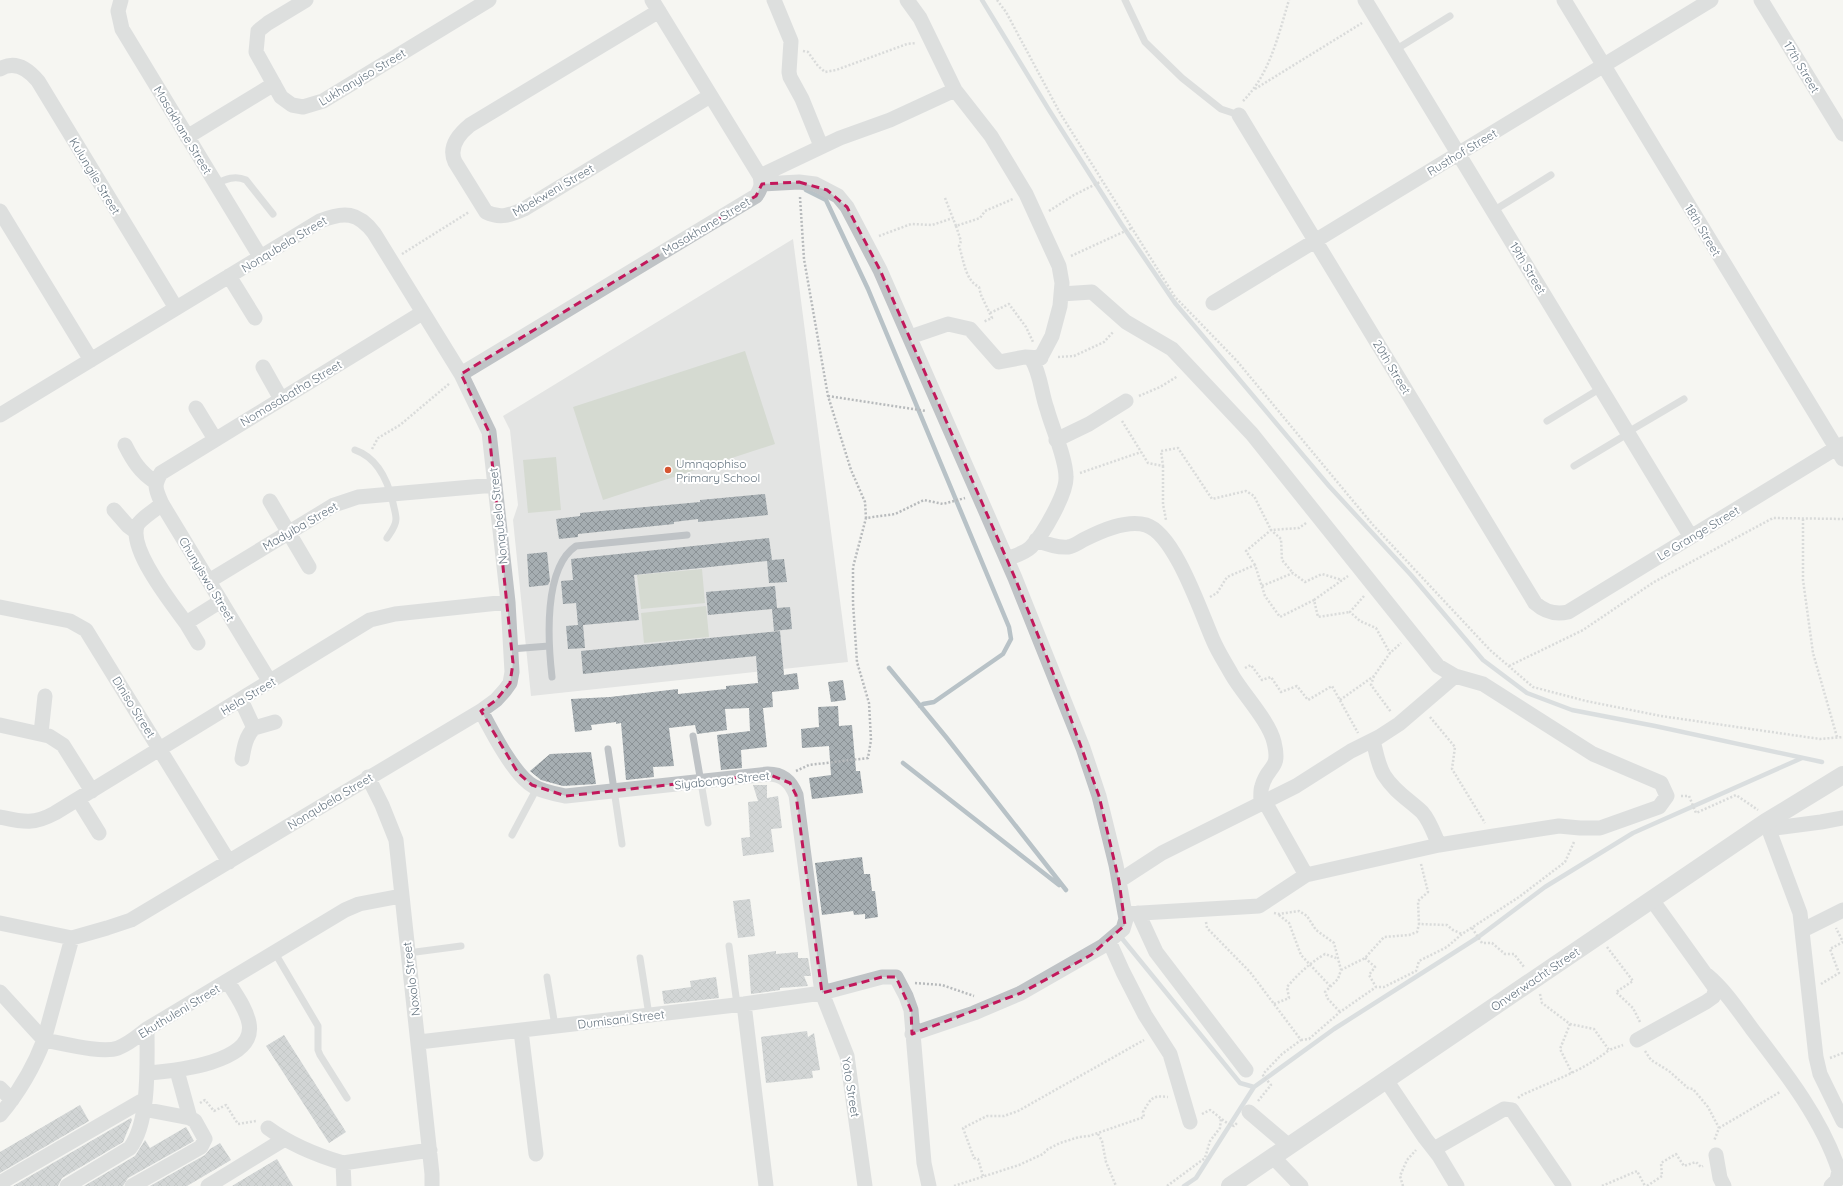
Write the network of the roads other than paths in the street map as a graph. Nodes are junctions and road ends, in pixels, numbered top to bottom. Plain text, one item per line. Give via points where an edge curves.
1 (121, 0) edge
2 (306, 0) edge
3 (489, 0) edge
4 (774, 0) edge
5 (907, 0) edge
6 (1125, 0) edge
7 (1365, 0) edge
8 (1564, 0) edge
9 (1711, 0) edge
10 (1761, 0) edge
11 (655, 6) edge
12 (1450, 16) dead end
13 (1395, 50) junction
14 (1604, 65) junction
15 (0, 69) edge
16 (274, 84) junction
17 (955, 90) junction
18 (710, 96) junction
19 (1239, 115) joint
20 (1843, 134) edge
21 (187, 137) junction
22 (821, 146) junction
23 (1459, 154) junction
24 (1551, 175) dead end
25 (761, 180) junction
26 (216, 184) junction
27 (1493, 210) junction
28 (0, 211) edge
29 (273, 214) dead end
30 (1315, 241) junction
31 (261, 258) junction
32 (230, 276) junction
33 (1061, 294) junction
34 (1213, 303) dead end
35 (176, 308) junction
36 (422, 313) junction
37 (255, 318) dead end
38 (910, 337) junction
39 (1039, 357) junction
40 (91, 360) junction
41 (263, 367) dead end
42 (461, 374) junction
43 (1601, 388) junction
44 (281, 399) junction
45 (1684, 399) dead end
46 (1120, 405) road end
47 (2, 408) edge
48 (196, 408) dead end
49 (1547, 421) dead end
50 (1628, 432) junction
51 (215, 439) junction
52 (1056, 440) junction
53 (125, 444) dead end
54 (355, 450) dead end
55 (1841, 451) edge
56 (1574, 466) dead end
57 (158, 478) junction
58 (495, 484) junction
59 (391, 494) junction
60 (270, 501) dead end
61 (162, 504) junction
62 (114, 510) dead end
63 (136, 532) junction
64 (289, 532) junction
65 (687, 535) dead end
66 (1691, 537) junction
67 (387, 538) dead end
68 (1036, 540) junction
69 (1007, 559) junction
70 (309, 567) dead end
71 (209, 581) junction
72 (221, 601) junction
73 (508, 602) junction
74 (0, 607) edge
75 (1551, 613) joint
76 (186, 623) junction
77 (198, 643) dead end
78 (549, 646) junction
79 (512, 649) junction
80 (1455, 676) junction
81 (552, 677) dead end
82 (270, 682) junction
83 (45, 696) dead end
84 (241, 700) junction
85 (481, 711) junction
86 (275, 722) dead end
87 (0, 725) edge
88 (254, 728) junction
89 (41, 733) junction
90 (693, 736) dead end
91 (1368, 742) junction
92 (160, 749) junction
93 (608, 749) dead end
94 (242, 759) dead end
95 (1843, 775) edge
96 (368, 777) junction
97 (701, 781) junction
98 (537, 788) junction
99 (92, 791) junction
100 (613, 791) junction
101 (78, 799) junction
102 (1263, 803) junction
103 (0, 817) edge
104 (1843, 818) edge
105 (708, 823) dead end
106 (1767, 826) junction
107 (99, 833) dead end
108 (512, 835) dead end
109 (622, 844) dead end
110 (1439, 845) junction
111 (229, 862) junction
112 (1306, 875) junction
113 (1119, 881) junction
114 (401, 896) junction
115 (1652, 900) junction
116 (1843, 910) edge
117 (1132, 914) junction
118 (0, 923) edge
119 (1803, 930) junction
120 (72, 938) junction
121 (1110, 941) junction
122 (461, 946) dead end
123 (729, 946) dead end
124 (275, 953) junction
125 (408, 953) junction
126 (640, 958) dead end
127 (1707, 975) junction
128 (547, 977) dead end
129 (228, 982) junction
130 (0, 992) edge
131 (822, 992) junction
132 (740, 1004) junction
133 (649, 1015) junction
134 (555, 1026) junction
135 (147, 1029) junction
136 (522, 1031) junction
137 (912, 1034) junction
138 (44, 1040) junction
139 (1637, 1040) road end
140 (419, 1042) junction
141 (1246, 1070) dead end
142 (178, 1071) junction
143 (147, 1073) junction
144 (1386, 1080) junction
145 (0, 1088) edge
146 (347, 1098) dead end
147 (12, 1100) junction
148 (144, 1104) junction
149 (1249, 1112) road end
150 (189, 1114) junction
151 (0, 1115) edge
152 (1189, 1120) road end
153 (1843, 1121) edge
154 (268, 1128) road end
155 (283, 1140) junction
156 (1429, 1144) junction
157 (1289, 1146) junction
158 (430, 1150) junction
159 (536, 1154) dead end
160 (1716, 1155) road end
161 (1273, 1157) junction
162 (343, 1163) junction
163 (1840, 1165) edge
164 (0, 1183) edge
165 (67, 1186) edge
166 (132, 1186) edge
167 (208, 1186) edge
168 (344, 1186) edge
169 (432, 1186) edge
170 (766, 1186) edge
171 (865, 1186) edge
172 (929, 1186) edge
173 (1230, 1186) edge
174 (1301, 1186) edge
175 (1457, 1186) edge
176 (1564, 1186) edge
177 (1724, 1186) edge
178 (1831, 1186) edge

1 - 21 street, Masakhane Street via 118,11 122,28
2 - 16 street, Lukhanyiso Street via 258,31 256,52
3 - 16 street, Lukhanyiso Street via 312,106 292,105 281,97
4 - 22 street via 791,41 788,72
5 - 17 street via 920,18
6 - 19 lane via 1145,42 1182,78 1221,109
7 - 13 street, 19th Street
8 - 14 street, 18th Street
9 - 14 street, Rusthof Street
10 - 20 street, 17th Street
11 - 18 street
11 - 18 street, Mbekweni Street via 461,133 455,141 453,156 486,212 494,216 511,215 524,209
12 - 13 lane
13 - 23 street, 19th Street
14 - 23 street, Rusthof Street
14 - 55 street, 18th Street
15 - 35 street, Kulungile Street via 12,65 20,66 38,81
16 - 21 street
17 - 22 street via 890,120
17 - 33 street via 991,136 1039,218 1059,266
18 - 25 street
19 - 30 street, 20th Street
21 - 26 street, Masakhane Street
22 - 25 street
23 - 27 street, 19th Street
23 - 30 street, Rusthof Street
24 - 27 lane
25 - 38 street via 815,184 838,196 847,207 880,270
25 - 42 street, Masakhane Street via 760,190 756,196
26 - 29 lane via 228,178 240,177 246,180
26 - 31 street, Masakhane Street
27 - 43 street, 19th Street
28 - 40 street
30 - 34 street, Rusthof Street
30 - 75 street, 20th Street via 1535,603
31 - 32 street, Nonqubela Street
31 - 36 street, Nonqubela Street via 320,221 342,214 352,215 368,225
32 - 35 street, Nonqubela Street
32 - 37 street
33 - 39 street via 1052,336
33 - 80 street via 1092,292 1126,322 1172,349 1252,434 1438,666
35 - 40 street, Nonqubela Street
36 - 42 street, Nonqubela Street
36 - 44 street, Nomasabatha Street
38 - 39 street via 948,324 970,328 999,362
38 - 69 street
39 - 52 street via 1032,360 1038,370 1042,394
40 - 47 street, Nonqubela Street
41 - 44 street
42 - 58 street, Nonqubela Street via 489,432
43 - 49 lane
43 - 50 street, 19th Street
44 - 51 street, Nomasabatha Street
45 - 50 lane
46 - 52 street
48 - 51 street
50 - 56 lane
50 - 66 street, 19th Street
51 - 57 street, Nomasabatha Street
52 - 68 street via 1066,481 1054,513
53 - 57 street via 134,463 142,472
54 - 59 lane via 368,457 382,473
55 - 66 street, Le Grange Street
57 - 61 street, Chunyiswa Street via 156,490
58 - 59 street, Madyiba Street
58 - 73 street, Nonqubela Street
59 - 64 street, Madyiba Street via 343,501
59 - 67 lane via 396,518
60 - 64 street
61 - 63 street via 138,524
61 - 71 street, Chunyiswa Street
62 - 63 street
63 - 76 street via 153,579
64 - 70 street
64 - 71 street, Madyiba Street
65 - 78 lane via 576,546 571,550 561,564 554,585
66 - 75 street, Le Grange Street via 1568,612
68 - 69 street via 1031,547
68 - 102 street via 1052,546 1067,547 1105,531 1139,523 1148,526 1164,540 1198,602 1214,642 1273,740 1276,763 1262,785
69 - 113 street via 1083,748 1099,796
71 - 72 street, Chunyiswa Street
72 - 76 street
72 - 82 street, Chunyiswa Street
73 - 79 street, Nonqubela Street
73 - 82 street, Hela Street via 395,614 370,620
74 - 92 street, Diniso Street via 70,621 86,630
76 - 77 street
78 - 79 lane
78 - 81 lane
79 - 85 street, Nonqubela Street via 510,683 496,700
80 - 91 street via 1399,724
80 - 110 street via 1483,684 1593,754 1661,783 1667,796 1660,807 1600,828 1559,826
82 - 84 street, Hela Street
83 - 89 street
84 - 88 street
84 - 92 street, Hela Street
85 - 96 street, Nonqubela Street
85 - 98 street, Siyabonga Street via 518,772
86 - 88 street
87 - 89 street
88 - 94 street via 249,733
89 - 99 street via 63,745
90 - 97 lane
91 - 102 street
91 - 110 street via 1385,776 1422,813
92 - 99 street, Hela Street
92 - 111 street, Diniso Street
93 - 100 lane
95 - 106 street, Onverwacht Street
96 - 111 street, Nonqubela Street
96 - 114 street, Noxolo Street via 396,840
97 - 100 street, Siyabonga Street
97 - 105 lane
97 - 131 street, Siyabonga Street via 774,774 785,779 793,788
98 - 100 street, Siyabonga Street via 566,796
98 - 108 lane
99 - 101 street, Hela Street
100 - 109 lane
101 - 103 street, Hela Street via 43,820 25,822
101 - 107 street
102 - 112 street
102 - 113 street via 1162,853
104 - 106 street
106 - 115 street, Onverwacht Street
106 - 119 street via 1800,913
110 - 112 street
111 - 120 street, Nonqubela Street via 131,920
112 - 117 street via 1259,906
113 - 117 street
114 - 124 street, Ekuthuleni Street via 359,904
114 - 125 street, Noxolo Street
115 - 127 street
115 - 144 street, Onverwacht Street
116 - 119 street
117 - 121 street
117 - 141 street via 1156,952
118 - 120 street, Nonqubela Street
119 - 153 street via 1816,1057 1820,1074
120 - 138 street
121 - 137 street via 1091,955 1021,993 974,1013
121 - 152 street via 1123,972 1170,1054
122 - 125 lane
123 - 132 lane
124 - 129 street, Ekuthuleni Street
124 - 146 lane via 318,1026 320,1055
125 - 140 street, Noxolo Street
126 - 133 lane
127 - 139 street via 1716,989 1713,997
127 - 163 street via 1722,988 1793,1085 1811,1111
128 - 134 lane
129 - 135 street, Ekuthuleni Street
129 - 142 street via 249,1023 248,1039 237,1049 215,1061
130 - 138 street
131 - 132 street, Dumisani Street
131 - 137 street, Dumisani Street via 882,976 896,977 910,1010
131 - 171 street, Yoto Street via 847,1056
132 - 133 street, Dumisani Street
132 - 170 street
133 - 134 street, Dumisani Street
134 - 136 street, Dumisani Street
135 - 138 street, Ekuthuleni Street via 128,1043 107,1050
135 - 143 street
136 - 140 street, Dumisani Street
136 - 159 street
137 - 172 street via 924,1163
138 - 147 street via 33,1068
140 - 158 street, Noxolo Street
142 - 143 street
142 - 150 street
143 - 148 street
144 - 156 street
144 - 157 street, Onverwacht Street
145 - 147 street
147 - 151 street
148 - 150 street
148 - 164 street
148 - 165 street via 139,1130 130,1148
149 - 157 street
150 - 166 street via 202,1132 204,1144
154 - 155 street
155 - 162 street
155 - 167 street
156 - 175 street
156 - 176 street via 1508,1109 1515,1113
157 - 161 street, Onverwacht Street
158 - 162 street
158 - 169 street, Noxolo Street
160 - 177 street
161 - 173 street, Onverwacht Street
161 - 174 street
162 - 168 street
163 - 178 street via 1839,1176

